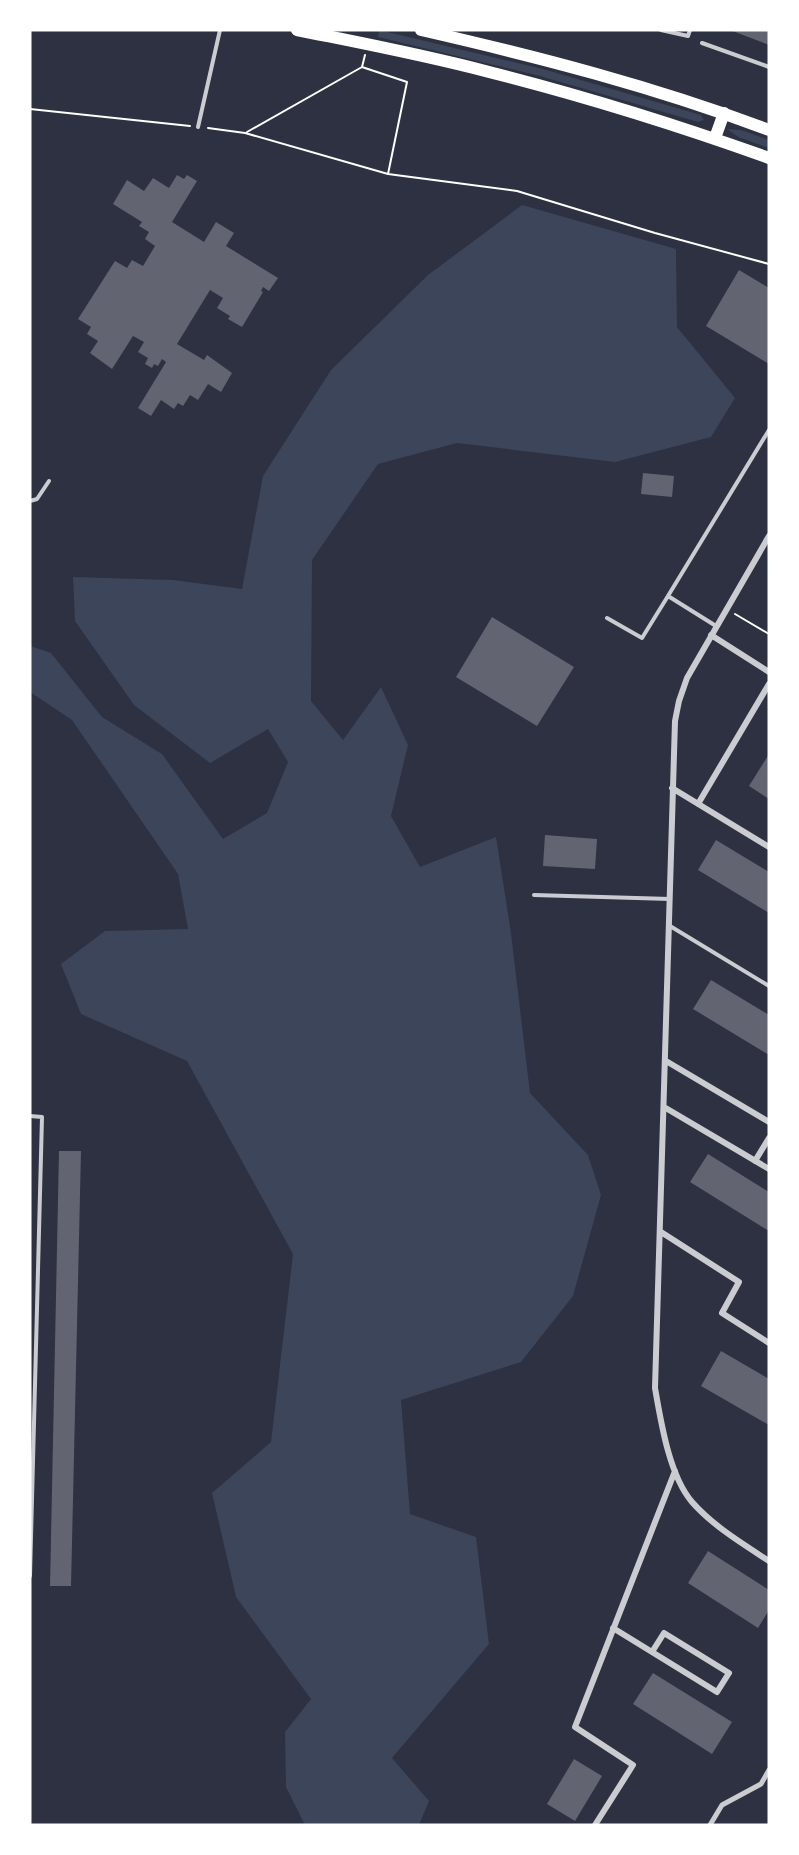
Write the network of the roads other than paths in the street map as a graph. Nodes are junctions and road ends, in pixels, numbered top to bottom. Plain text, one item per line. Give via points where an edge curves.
1 (219, 30) edge
2 (297, 30) edge
3 (423, 30) edge
4 (662, 30) edge
5 (690, 30) edge
6 (702, 43) dead end
7 (769, 68) edge
8 (724, 113) junction
9 (198, 127) road end
10 (769, 130) edge
11 (715, 138) junction
12 (769, 158) edge
13 (769, 430) edge
14 (49, 481) dead end
15 (30, 501) edge
16 (769, 536) edge
17 (668, 596) junction
18 (607, 618) dead end
19 (716, 626) junction
20 (711, 635) junction
21 (769, 672) edge
22 (769, 684) edge
23 (672, 788) junction
24 (698, 804) junction
25 (769, 848) edge
26 (534, 895) dead end
27 (670, 899) junction
28 (669, 926) junction
29 (769, 986) edge
30 (666, 1061) junction
31 (664, 1107) junction
32 (30, 1116) edge
33 (769, 1122) edge
34 (769, 1138) edge
35 (755, 1161) junction
36 (769, 1169) edge
37 (661, 1232) junction
38 (769, 1343) edge
39 (675, 1471) junction
40 (769, 1561) edge
41 (30, 1576) edge
42 (614, 1628) junction
43 (652, 1652) junction
44 (769, 1770) edge
45 (595, 1825) edge
46 (710, 1825) edge

1 - 9 lane
2 - 11 main road via 467,66
3 - 8 main road via 587,71
4 - 5 lane via 688,36
6 - 7 lane
8 - 10 main road
8 - 11 main road
11 - 12 main road
13 - 17 lane
14 - 15 lane via 37,499
16 - 19 street
17 - 18 lane via 642,638
17 - 19 lane
19 - 20 street
20 - 21 street
20 - 23 street via 679,701
22 - 24 street
23 - 24 street
23 - 27 street
24 - 25 street
26 - 27 lane
27 - 28 street
28 - 29 lane
28 - 30 street
30 - 31 street
30 - 33 street
31 - 35 street
31 - 37 street
32 - 41 lane via 42,1116
34 - 35 street
35 - 36 street
37 - 38 street via 739,1282 722,1313
37 - 39 street via 655,1388 662,1430
39 - 40 street via 691,1501 731,1536
39 - 42 street
42 - 43 street
42 - 45 street via 575,1726 633,1765
43 - 43 street via 717,1692 729,1673 664,1633
44 - 46 street via 761,1784 722,1805

